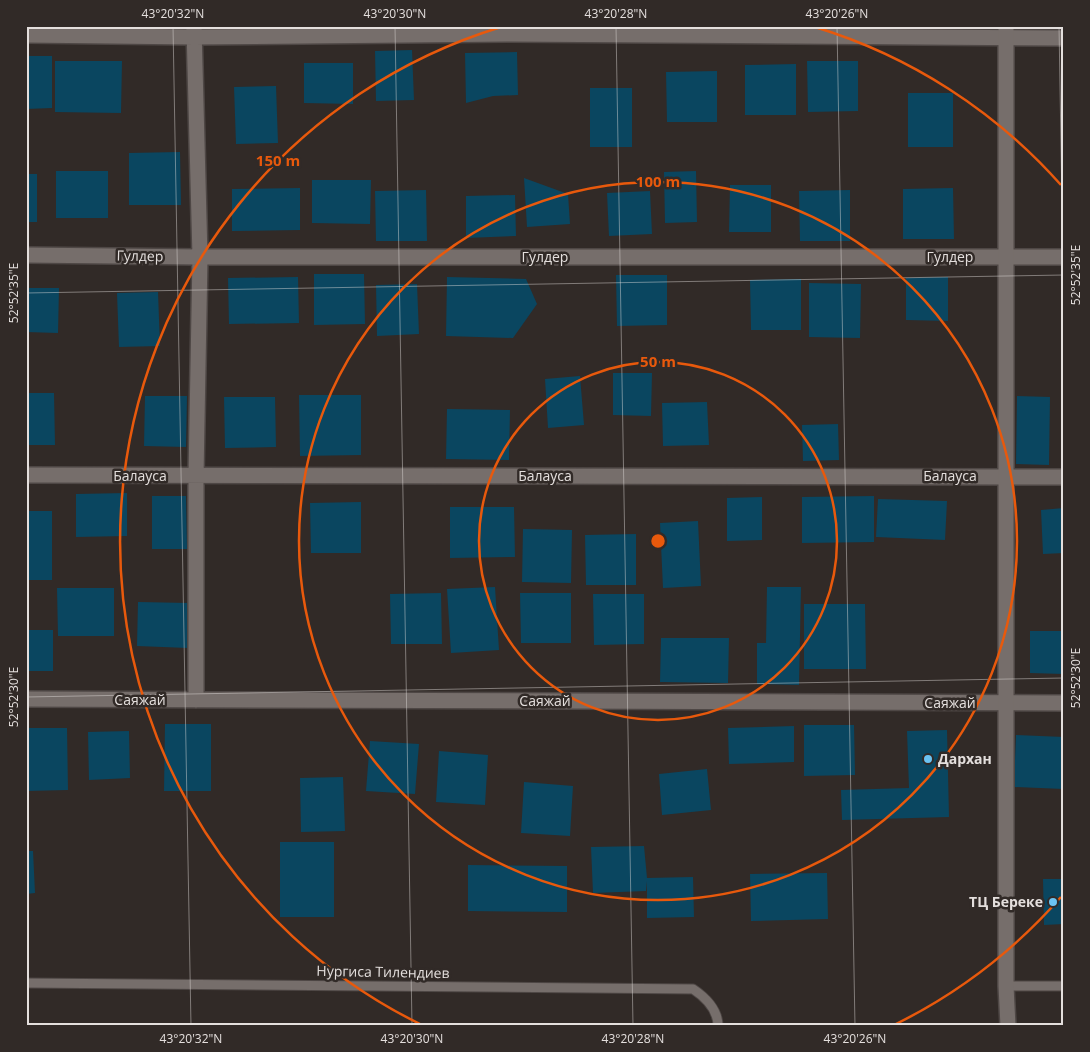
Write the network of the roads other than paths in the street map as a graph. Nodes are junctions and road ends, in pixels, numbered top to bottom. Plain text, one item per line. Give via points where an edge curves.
1 (194, 31) edge
2 (1006, 32) edge
3 (26, 35) edge
4 (1064, 38) edge
5 (26, 255) edge
6 (200, 257) junction
7 (1006, 257) junction
8 (1064, 257) edge
9 (26, 475) edge
10 (196, 476) junction
11 (1006, 476) junction
12 (1064, 477) edge
13 (26, 699) edge
14 (196, 700) junction
15 (1006, 703) junction
16 (1064, 703) edge
17 (26, 983) edge
18 (1006, 986) junction
19 (1064, 986) edge
20 (1007, 1022) edge
21 (718, 1026) edge

1 - 2 street via 517,34
1 - 3 street
1 - 6 street
2 - 4 street
2 - 7 street
5 - 6 street, Гулдер
6 - 7 street, Гулдер
6 - 10 street
7 - 8 street, Гулдер
7 - 11 street
9 - 10 street, Балауса
10 - 11 street, Балауса
10 - 14 street
11 - 12 street, Балауса
11 - 15 street
13 - 14 street, Саяжай
14 - 15 street, Саяжай
15 - 16 street, Саяжай
15 - 18 street
17 - 21 lane, Нургиса Тилендиев via 693,989 706,998
18 - 19 lane
18 - 20 street

